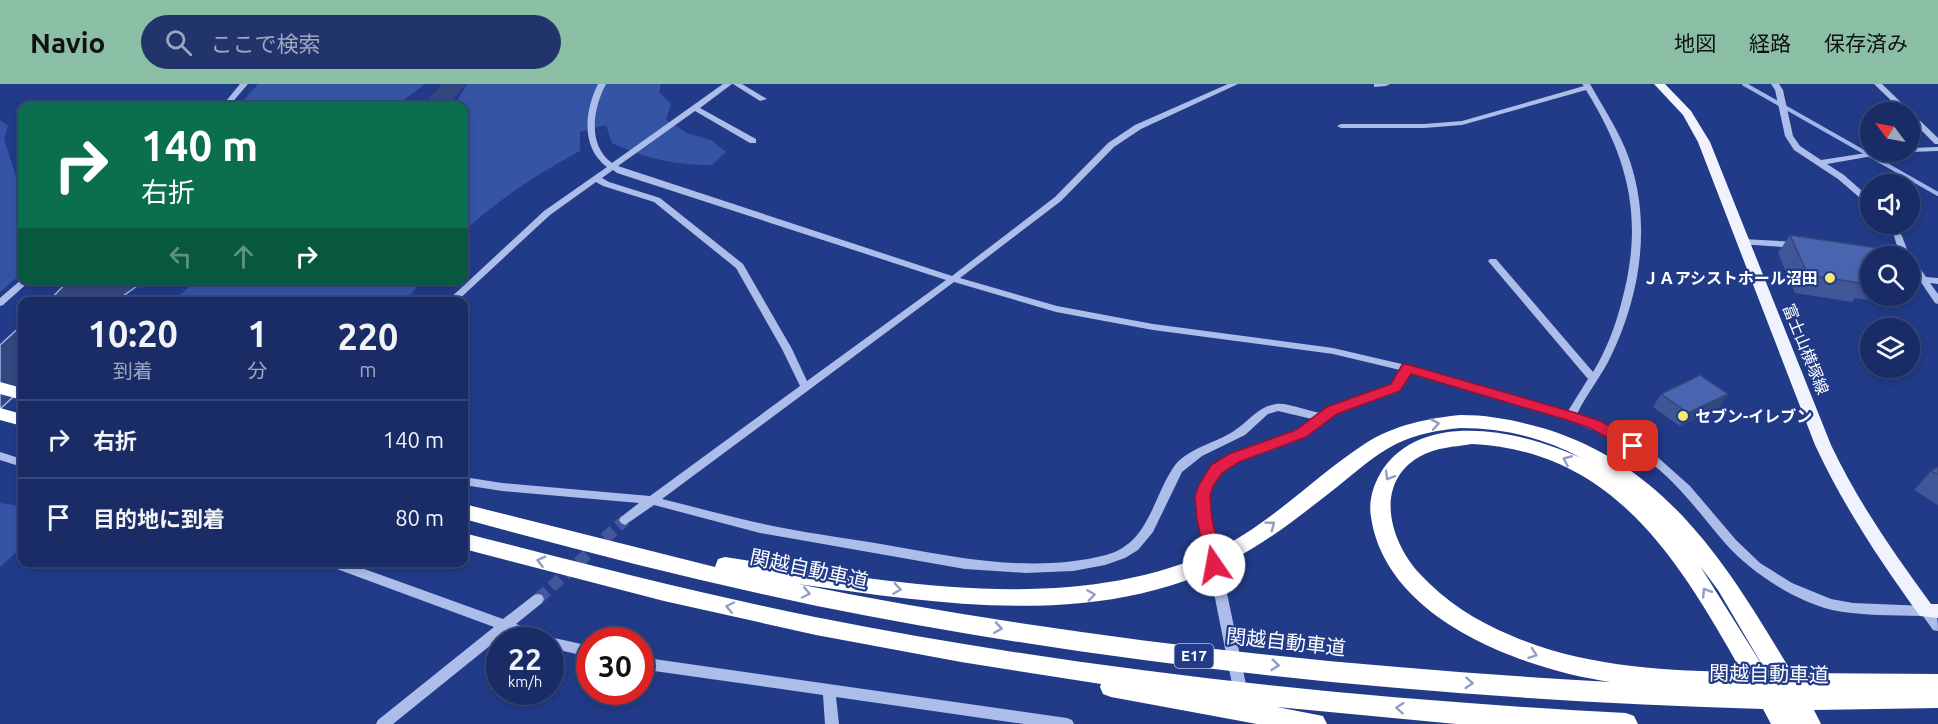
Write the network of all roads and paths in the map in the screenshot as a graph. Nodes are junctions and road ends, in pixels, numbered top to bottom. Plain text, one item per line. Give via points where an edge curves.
1 (244, 84) edge
2 (602, 84) edge
3 (728, 84) edge
4 (737, 84) edge
5 (1234, 84) edge
6 (1386, 84) edge
7 (1659, 84) edge
8 (1775, 84) edge
9 (1878, 84) edge
10 (1587, 85) edge
11 (1377, 86) dead end
12 (763, 99) dead end
13 (228, 102) edge
14 (1896, 102) edge
15 (695, 108) junction
16 (1920, 125) edge
17 (1341, 126) dead end
18 (753, 141) dead end
19 (1938, 142) edge
20 (1938, 149) edge
21 (1920, 150) edge
22 (1860, 156) edge
23 (1819, 164) junction
24 (598, 177) junction
25 (1860, 193) edge
26 (1743, 242) junction
27 (1812, 246) edge
28 (1493, 261) dead end
29 (1920, 275) edge
30 (952, 279) junction
31 (1923, 279) junction
32 (1938, 281) edge
33 (21, 285) edge
34 (455, 297) edge
35 (1938, 301) edge
36 (0, 303) edge
37 (1406, 368) junction
38 (1594, 380) junction
39 (805, 387) junction
40 (0, 388) edge
41 (18, 393) edge
42 (0, 414) edge
43 (1571, 416) junction
44 (1320, 417) junction
45 (18, 419) edge
46 (0, 456) edge
47 (18, 462) edge
48 (468, 482) edge
49 (651, 500) junction
50 (468, 513) edge
51 (625, 520) tunnel mouth
52 (528, 529) junction
53 (468, 542) edge
54 (344, 567) edge
55 (538, 598) tunnel mouth
56 (1932, 611) edge
57 (1938, 626) edge
58 (506, 627) joint
59 (865, 635) junction
60 (486, 643) edge
61 (654, 665) edge
62 (1938, 684) edge
63 (829, 691) junction
64 (1938, 698) edge
65 (383, 724) edge
66 (832, 724) edge
67 (1067, 724) edge
68 (1247, 724) edge
69 (1316, 724) edge
70 (1626, 724) edge
71 (1784, 724) edge
72 (1809, 724) edge

1 - 13 street
2 - 30 street via 593,99 590,122 600,157 620,171
3 - 15 street
4 - 12 street
5 - 30 street via 1120,139 1058,199
6 - 11 street
7 - 26 main road, 富士山横塚線 via 1687,113 1700,134
8 - 23 street via 1789,136 1797,148
9 - 14 street
10 - 17 street via 1462,123
10 - 38 street via 1625,158 1638,230 1635,277 1608,353
15 - 18 street
15 - 24 street
16 - 19 street
20 - 21 street
22 - 23 street
23 - 25 street
24 - 34 street via 547,213
24 - 39 street via 606,184 657,200 740,266
26 - 27 street
26 - 56 main road, 富士山横塚線 via 1839,479 1874,539
28 - 38 street
29 - 31 street
30 - 37 street via 1090,316 1307,346
30 - 39 street
31 - 32 street
31 - 35 street
33 - 36 street
37 - 43 street
37 - 44 street via 1395,387
38 - 43 street via 1580,396
39 - 49 street
40 - 41 highway
42 - 45 highway
43 - 56 street via 1615,435 1650,457 1686,489 1750,560 1788,587 1830,604 1853,608
44 - 49 street via 1278,407 1264,411 1241,432 1198,453 1178,469 1149,529 1134,547 1105,560 1073,566 1014,568 965,564 760,528
44 - 68 street via 1296,436 1234,458 1216,469 1203,496 1204,519
46 - 47 street
48 - 49 street
49 - 51 street
50 - 52 highway, 関越自動車道 / E17
52 -> 64 highway, 関越自動車道 / E17 via 868,607 1216,658 1575,691 1752,699
52 -> 72 highway via 664,555 943,595 1000,599 1084,596 1151,582 1225,554 1258,535 1392,437 1433,423 1480,421 1527,429 1568,442 1637,483 1666,509 1699,546
59 -> 53 highway, E17 via 671,594
54 - 58 street
55 - 58 street
56 - 57 street
59 - 69 highway via 944,655
70 -> 59 highway, E17 via 1397,708 1217,689 1052,667
60 - 65 street
61 - 63 street
71 -> 62 highway via 1737,642 1668,537 1626,496 1576,463 1522,444 1474,437 1429,444 1412,452 1387,477 1381,492 1382,529 1405,572 1448,612 1509,645 1583,668 1642,678 1729,683
63 - 66 street
63 - 67 street

